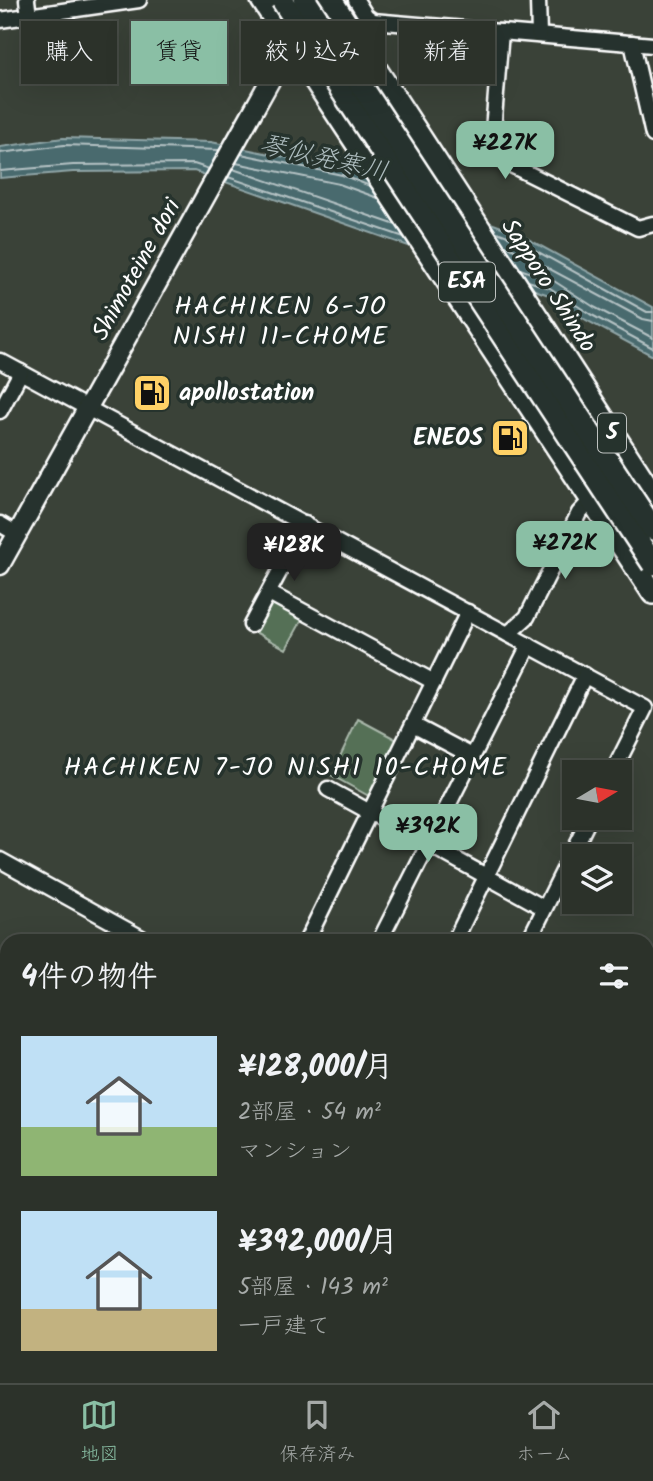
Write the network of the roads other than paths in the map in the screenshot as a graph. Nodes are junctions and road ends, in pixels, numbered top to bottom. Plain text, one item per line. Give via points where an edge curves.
1 (27, 0) edge
2 (139, 0) edge
3 (262, 0) edge
4 (282, 0) edge
5 (305, 0) edge
6 (319, 0) edge
7 (331, 0) edge
8 (356, 0) edge
9 (538, 0) edge
10 (91, 3) edge
11 (29, 16) junction
12 (0, 20) edge
13 (276, 21) edge
14 (305, 21) edge
15 (501, 32) junction
16 (539, 35) junction
17 (632, 43) junction
18 (653, 45) edge
19 (268, 84) edge
20 (317, 84) edge
21 (653, 135) edge
22 (653, 224) edge
23 (0, 361) edge
24 (21, 372) junction
25 (88, 407) junction
26 (0, 411) edge
27 (653, 495) edge
28 (591, 500) junction
29 (0, 524) edge
30 (305, 524) junction
31 (653, 529) edge
32 (17, 534) junction
33 (653, 564) edge
34 (0, 565) edge
35 (269, 593) junction
36 (653, 593) edge
37 (468, 612) junction
38 (251, 625) dead end
39 (508, 634) junction
40 (529, 645) junction
41 (584, 675) junction
42 (434, 682) junction
43 (414, 725) junction
44 (472, 756) junction
45 (619, 760) edge
46 (328, 789) dead end
47 (369, 810) junction
48 (583, 830) edge
49 (428, 844) junction
50 (0, 860) edge
51 (486, 876) junction
52 (544, 908) junction
53 (134, 934) edge
54 (310, 934) edge
55 (383, 934) edge
56 (458, 934) edge
57 (532, 934) edge

1 - 11 street
2 - 10 street
3 - 13 highway, 5
4 - 33 highway, E5A, bridge
5 - 31 highway, E5A, bridge
6 - 14 main road, Shimoteine dori
7 - 27 highway, Sapporo Shindo / 5
8 - 15 street via 373,21
9 - 16 street
10 - 11 street
11 - 12 street
15 - 16 street
15 - 22 street via 491,155 638,228
16 - 17 street
17 - 18 street
17 - 21 street
19 - 25 main road, Shimoteine dori
20 - 28 highway, 5
23 - 24 street
24 - 25 street
24 - 26 street
25 - 30 street
25 - 32 main road, Shimoteine dori
28 - 36 highway, 5
28 - 39 street via 579,513 527,617
29 - 32 street
30 - 35 street
30 - 37 street
32 - 34 main road, Shimoteine dori
35 - 38 street
35 - 42 street
37 - 39 street
37 - 42 street
39 - 40 street
40 - 41 street
40 - 44 street
41 - 45 street via 645,708
41 - 51 street
42 - 43 street
43 - 44 street
43 - 47 street
44 - 49 street
46 - 47 street
47 - 49 street
47 - 54 street
48 - 52 street
49 - 51 street
49 - 55 street
50 - 53 street
51 - 52 street
51 - 56 street
52 - 57 street

